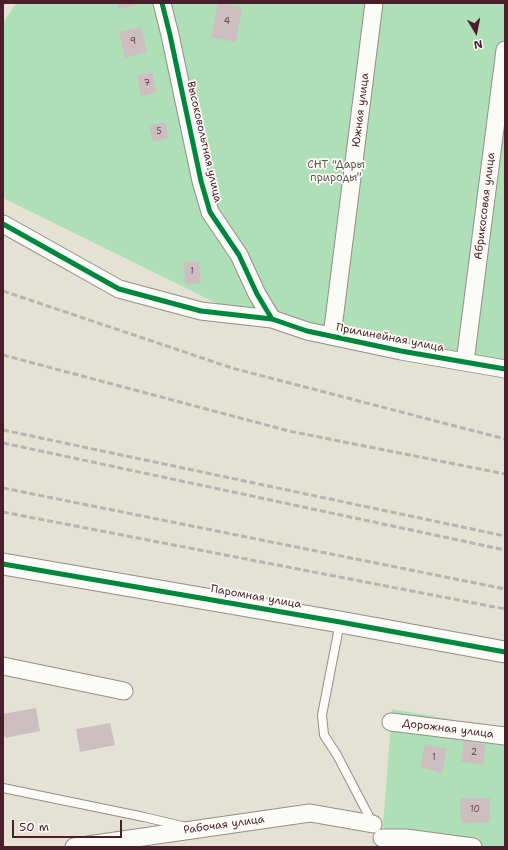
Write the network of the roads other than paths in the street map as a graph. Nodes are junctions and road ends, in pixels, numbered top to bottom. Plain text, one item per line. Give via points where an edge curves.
1 (162, 3) edge
2 (374, 3) edge
3 (505, 50) edge
4 (3, 224) edge
5 (272, 319) junction
6 (332, 336) junction
7 (465, 362) junction
8 (505, 369) edge
9 (3, 564) edge
10 (340, 622) junction
11 (505, 652) edge
12 (3, 666) edge
13 (124, 691) dead end
14 (391, 722) dead end
15 (505, 736) edge
16 (3, 788) edge
17 (195, 829) junction
18 (379, 834) edge
19 (74, 847) edge
20 (474, 847) edge

1 - 5 street, Высоковольтная улица via 210,212 240,255
2 - 6 street, Южная улица
3 - 7 street, Абрикосовая улица
4 - 5 street, Прилинейная улица via 118,289 201,311
5 - 6 street, Прилинейная улица via 307,331
6 - 7 street, Прилинейная улица
7 - 8 street, Прилинейная улица
9 - 10 street, Паромная улица
10 - 11 street, Паромная улица
10 - 18 lane via 322,715 324,735 337,754
12 - 13 street
14 - 15 street, Дорожная улица
16 - 17 lane
17 - 18 street, Рабочая улица via 310,812
17 - 19 street, Рабочая улица
18 - 20 street, Рабочая улица

